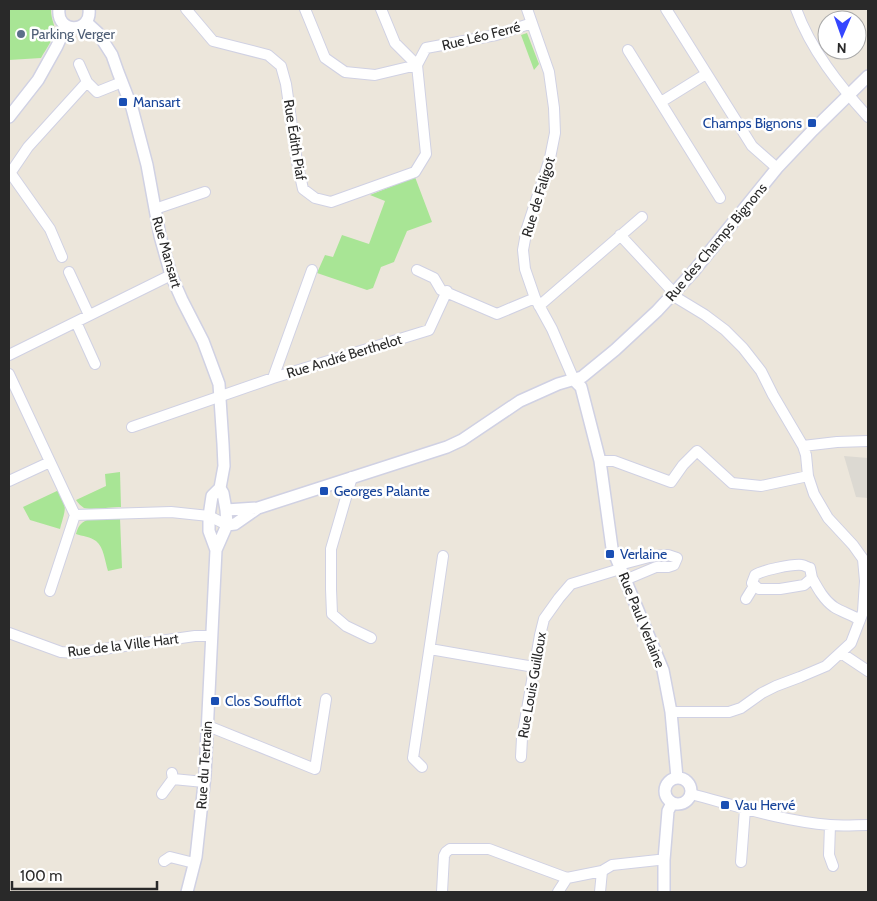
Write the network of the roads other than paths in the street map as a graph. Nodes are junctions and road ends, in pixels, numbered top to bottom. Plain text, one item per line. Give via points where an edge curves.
1 (59, 9) edge
2 (89, 9) edge
3 (186, 9) edge
4 (305, 9) edge
5 (381, 9) edge
6 (527, 9) edge
7 (666, 9) edge
8 (796, 9) edge
9 (86, 22) junction
10 (532, 23) junction
11 (66, 26) junction
12 (628, 50) dead end
13 (79, 64) dead end
14 (417, 65) junction
15 (706, 74) junction
16 (868, 76) edge
17 (87, 82) junction
18 (122, 82) junction
19 (850, 95) junction
20 (661, 102) junction
21 (868, 116) edge
22 (9, 117) edge
23 (777, 168) junction
24 (10, 172) edge
25 (205, 192) dead end
26 (720, 198) dead end
27 (155, 209) junction
28 (642, 217) dead end
29 (620, 235) junction
30 (62, 257) dead end
31 (312, 270) dead end
32 (417, 270) dead end
33 (69, 272) dead end
34 (171, 275) junction
35 (447, 291) junction
36 (674, 293) junction
37 (537, 302) junction
38 (89, 315) junction
39 (76, 322) junction
40 (9, 354) edge
41 (95, 364) dead end
42 (9, 374) edge
43 (273, 378) junction
44 (574, 380) junction
45 (219, 396) junction
46 (132, 427) dead end
47 (868, 441) edge
48 (802, 446) junction
49 (600, 461) junction
50 (50, 462) junction
51 (808, 476) junction
52 (352, 478) junction
53 (9, 481) edge
54 (220, 488) junction
55 (258, 508) junction
56 (226, 510) junction
57 (74, 515) junction
58 (209, 516) junction
59 (227, 525) junction
60 (216, 550) junction
61 (443, 556) dead end
62 (865, 559) edge
63 (619, 567) junction
64 (812, 578) junction
65 (625, 580) junction
66 (754, 586) junction
67 (50, 591) dead end
68 (746, 599) dead end
69 (866, 602) edge
70 (860, 620) junction
71 (9, 633) edge
72 (211, 636) junction
73 (371, 638) dead end
74 (430, 649) junction
75 (841, 653) junction
76 (534, 667) junction
77 (868, 671) edge
78 (326, 700) dead end
79 (671, 712) junction
80 (208, 726) junction
81 (521, 757) dead end
82 (422, 767) dead end
83 (677, 778) junction
84 (204, 782) junction
85 (162, 794) dead end
86 (691, 794) junction
87 (672, 803) junction
88 (745, 810) junction
89 (830, 825) junction
90 (868, 825) edge
91 (167, 857) dead end
92 (664, 860) junction
93 (194, 862) junction
94 (741, 862) dead end
95 (833, 866) dead end
96 (602, 871) junction
97 (567, 878) junction
98 (187, 892) edge
99 (442, 892) edge
100 (558, 892) edge
101 (600, 892) edge
102 (664, 892) edge

1 - 11 street via 60,18
2 - 9 street
3 - 14 street, Rue Édith Piaf via 213,42 268,55 281,66 303,189 315,198 331,202 415,172 426,154
4 - 14 street via 325,58 345,72 374,75
5 - 14 street via 396,43
6 - 10 street, Rue de Faligot
7 - 15 street
8 - 19 street via 812,44
9 - 11 street via 74,28
9 - 18 street, Rue Mansart via 98,33 112,55
10 - 14 street, Rue Léo Ferré via 496,35 426,48
10 - 37 street, Rue de Faligot via 549,72 555,133 523,250 525,269
11 - 22 street via 38,80
12 - 20 street
13 - 17 street
15 - 20 street
15 - 23 street via 752,146
16 - 19 street, Rue des Champs Bignons
17 - 18 street via 97,92
17 - 24 street via 28,147
18 - 27 street, Rue Mansart via 147,165
19 - 21 street
19 - 23 street, Rue des Champs Bignons
20 - 26 street
23 - 36 street, Rue des Champs Bignons
24 - 30 street via 50,229
25 - 27 street
27 - 34 street, Rue Mansart
28 - 29 street
29 - 36 street
29 - 37 street
31 - 43 street
32 - 35 street via 434,278 441,290
33 - 38 street
34 - 38 street
34 - 45 street, Rue Mansart via 203,341
35 - 37 street via 497,314
35 - 43 street, Rue André Berthelot via 429,330
36 - 44 street, Rue des Champs Bignons via 615,350
36 - 48 street via 743,348 760,371
37 - 44 street, Rue de Faligot
38 - 39 street
39 - 40 street
39 - 41 street
42 - 50 street
43 - 45 street, Rue André Berthelot
44 - 49 street, Rue Paul Verlaine via 581,387
44 - 52 street, Rue des Champs Bignons via 520,401 447,448
45 - 46 street, Rue André Berthelot
45 - 54 street, Rue Mansart via 224,466
47 - 48 street
48 - 51 street
49 - 51 street via 614,461 671,482 697,451 732,484 761,486
49 - 63 street, Rue Paul Verlaine via 612,548
50 - 53 street
50 - 57 street
51 - 62 street via 828,518
52 - 55 street, Rue des Champs Bignons
52 - 73 street via 331,549 332,614 346,626
54 - 56 street, Rue Mansart via 224,493
54 - 58 street, Rue Mansart via 212,496
55 - 56 street
55 - 59 street via 235,524
56 - 58 street
56 - 59 street, Rue Mansart
57 - 58 street via 171,512
57 - 67 street
58 - 59 street
58 - 60 street, Rue Mansart via 209,531
59 - 60 street, Rue Mansart
60 - 72 street, Rue Mansart
61 - 74 street
62 - 69 street
63 - 65 street, Rue Paul Verlaine
63 - 65 street, Rue Louis Guilloux via 653,556 677,558 674,565 656,567
63 - 76 street, Rue Louis Guilloux via 571,584 559,598 544,618
64 - 66 street via 804,585 780,589
64 - 66 street via 810,568 788,566 754,575
64 - 70 street via 834,607
65 - 79 street, Rue Paul Verlaine via 663,670
66 - 68 street
69 - 70 street
70 - 75 street via 851,643
71 - 72 street, Rue de la Ville Hart via 61,652 75,653
72 - 80 street, Rue du Tertrain
74 - 76 street
74 - 82 street via 413,758
75 - 77 street
75 - 79 street via 826,666 776,686 741,708 728,712
76 - 81 street, Rue Louis Guilloux
78 - 80 street via 315,769
79 - 83 street, Rue Paul Verlaine
80 - 84 street, Rue du Tertrain
83 - 86 street via 688,782
83 - 87 street via 665,789 666,797
84 - 85 street via 172,776
84 - 93 street, Rue du Tertrain
86 - 87 street via 684,803
86 - 88 street
87 - 92 street via 668,811
88 - 89 street
88 - 94 street
89 - 90 street
89 - 95 street via 829,855
91 - 93 street
92 - 96 street via 612,865
92 - 102 street
93 - 98 street, Rue du Tertrain
96 - 97 street
96 - 101 street
97 - 99 street via 489,849 450,849 444,856
97 - 100 street

